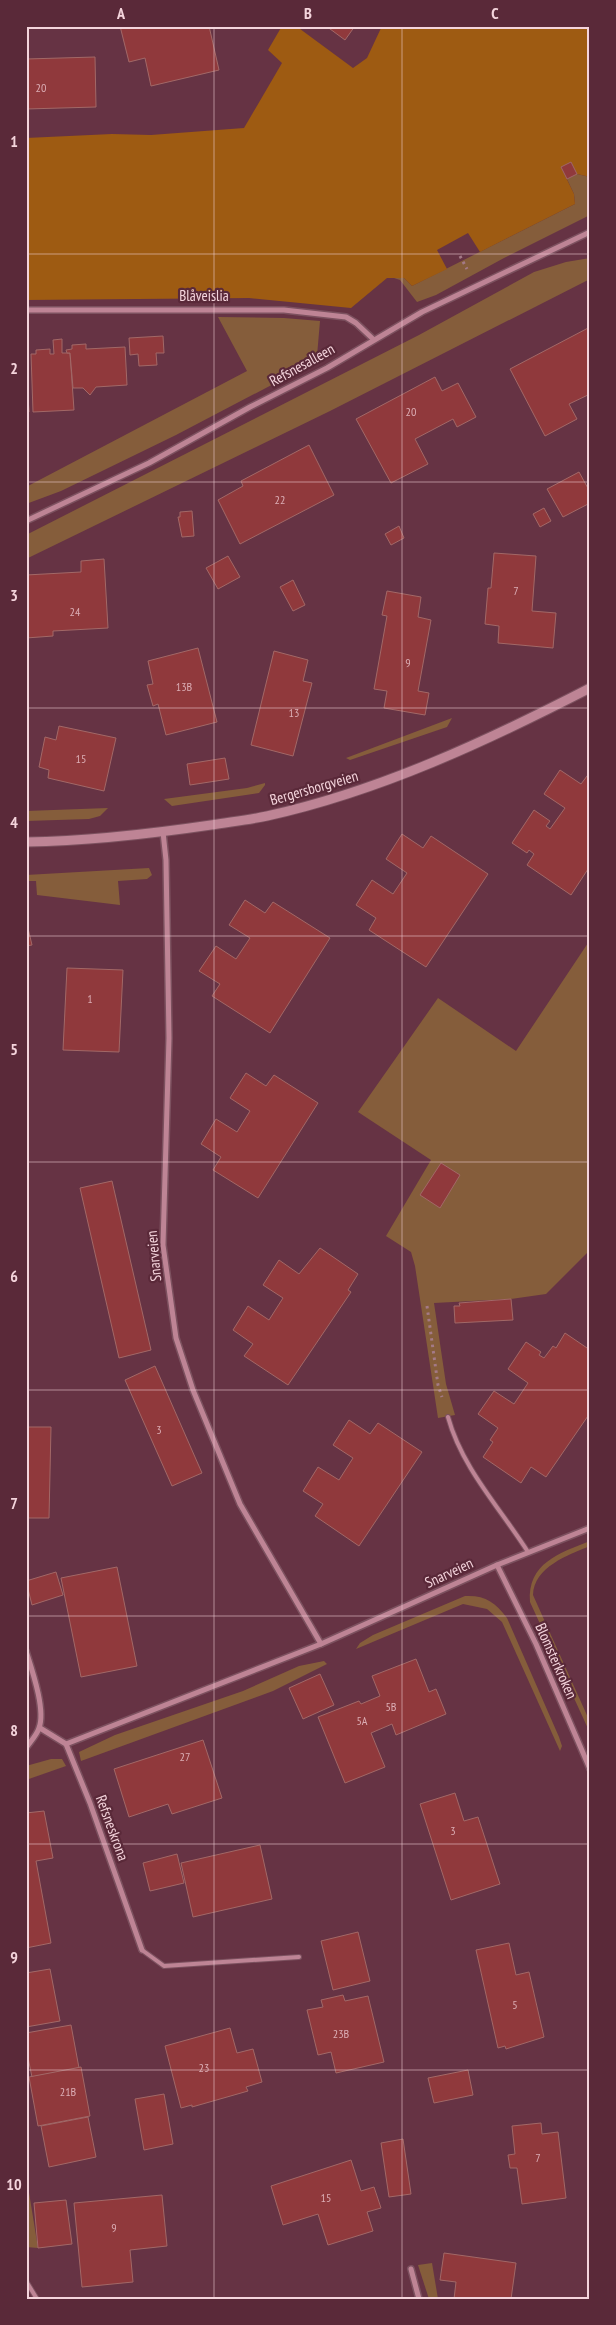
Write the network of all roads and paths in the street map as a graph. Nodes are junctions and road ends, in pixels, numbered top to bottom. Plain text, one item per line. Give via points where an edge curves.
1 (590, 232) edge
2 (460, 256) dead end
3 (467, 268) dead end
4 (26, 310) edge
5 (373, 339) junction
6 (26, 521) edge
7 (590, 688) edge
8 (163, 832) junction
9 (26, 842) edge
10 (427, 1306) dead end
11 (448, 1417) joint
12 (590, 1528) edge
13 (528, 1552) junction
14 (498, 1565) junction
15 (321, 1644) junction
16 (26, 1651) edge
17 (40, 1728) junction
18 (66, 1744) junction
19 (26, 1748) edge
20 (590, 1768) edge
21 (142, 1950) joint
22 (300, 1957) dead end
23 (411, 2269) dead end
24 (26, 2282) edge
25 (37, 2299) edge
26 (418, 2299) edge

1 - 5 street, Refsnesalleen via 422,312
2 - 3 path
4 - 5 street, Blåveislia via 284,310 346,317
5 - 6 street, Refsnesalleen via 327,368 149,463
7 - 8 street, Bergersborgveien via 446,757 345,795 266,816
8 - 9 street, Bergersborgveien
8 - 15 street, Snarveien via 170,1038 163,1245 176,1338 193,1390 240,1504
10 - 11 path via 438,1385
11 - 13 lane via 469,1466
12 - 13 street, Snarveien
13 - 14 street, Snarveien
14 - 15 street, Snarveien
14 - 20 street, Blomsterkroken
15 - 18 street, Snarveien
16 - 17 street via 37,1686
17 - 18 street
17 - 19 street
18 - 21 street, Refsneskrona
21 - 22 lane via 164,1966
23 - 26 street
24 - 25 lane

